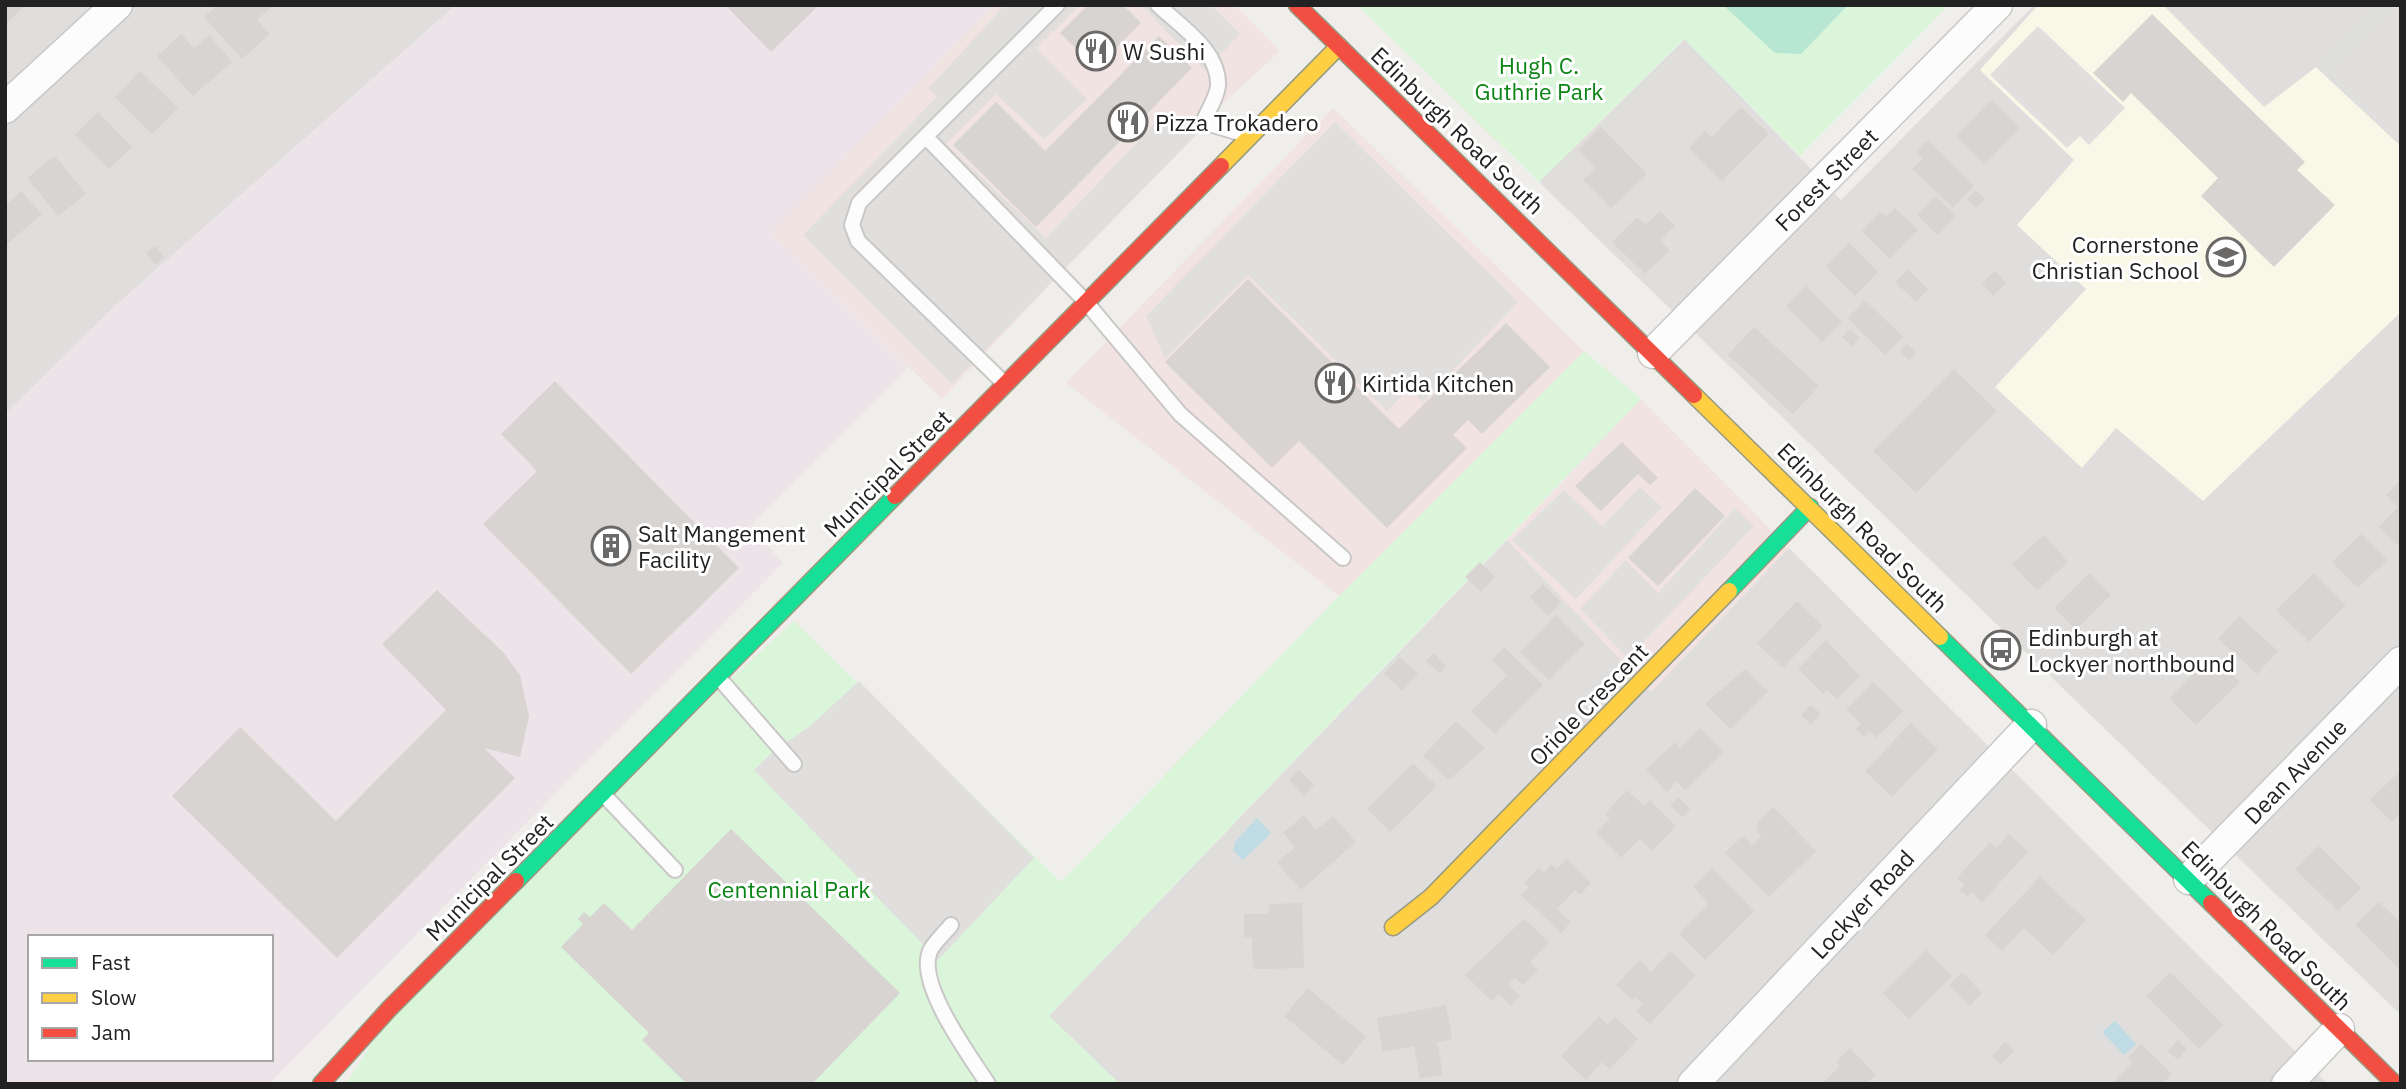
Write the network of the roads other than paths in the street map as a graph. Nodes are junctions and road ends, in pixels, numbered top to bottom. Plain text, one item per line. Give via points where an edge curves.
1 (117, 5) edge
2 (1057, 5) edge
3 (1158, 5) edge
4 (1297, 5) edge
5 (1997, 5) edge
6 (1339, 46) junction
7 (5, 108) edge
8 (1250, 136) junction
9 (926, 137) junction
10 (1086, 302) junction
11 (1653, 353) junction
12 (1006, 385) junction
13 (1810, 507) junction
14 (1343, 558) dead end
15 (2401, 662) edge
16 (719, 677) junction
17 (2031, 725) junction
18 (794, 764) dead end
19 (603, 794) junction
20 (675, 870) dead end
21 (2189, 879) junction
22 (951, 925) dead end
23 (1393, 927) dead end
24 (2339, 1029) junction
25 (321, 1084) edge
26 (988, 1084) edge
27 (1693, 1084) edge
28 (2287, 1084) edge
29 (2395, 1084) edge

1 - 7 street
2 - 9 lane
3 - 8 lane via 1203,47 1215,70 1218,88 1203,122
4 - 6 street, Edinburgh Road South
5 - 11 street, Forest Street
6 - 8 street, Municipal Street
6 - 11 street, Edinburgh Road South
8 - 10 street, Municipal Street
9 - 10 lane
9 - 12 lane via 859,203 854,233
10 - 12 street, Municipal Street
10 - 14 lane via 1180,414
11 - 13 street, Edinburgh Road South
12 - 16 street, Municipal Street
13 - 17 street, Edinburgh Road South
13 - 23 street, Oriole Crescent via 1431,897
15 - 21 street, Dean Avenue
16 - 18 lane
16 - 19 street, Municipal Street
17 - 21 street, Edinburgh Road South
17 - 27 street, Lockyer Road
19 - 20 lane
19 - 25 street, Municipal Street via 389,1009
21 - 24 street, Edinburgh Road South
22 - 26 lane via 930,951 930,982 947,1019
24 - 28 street
24 - 29 street, Edinburgh Road South

